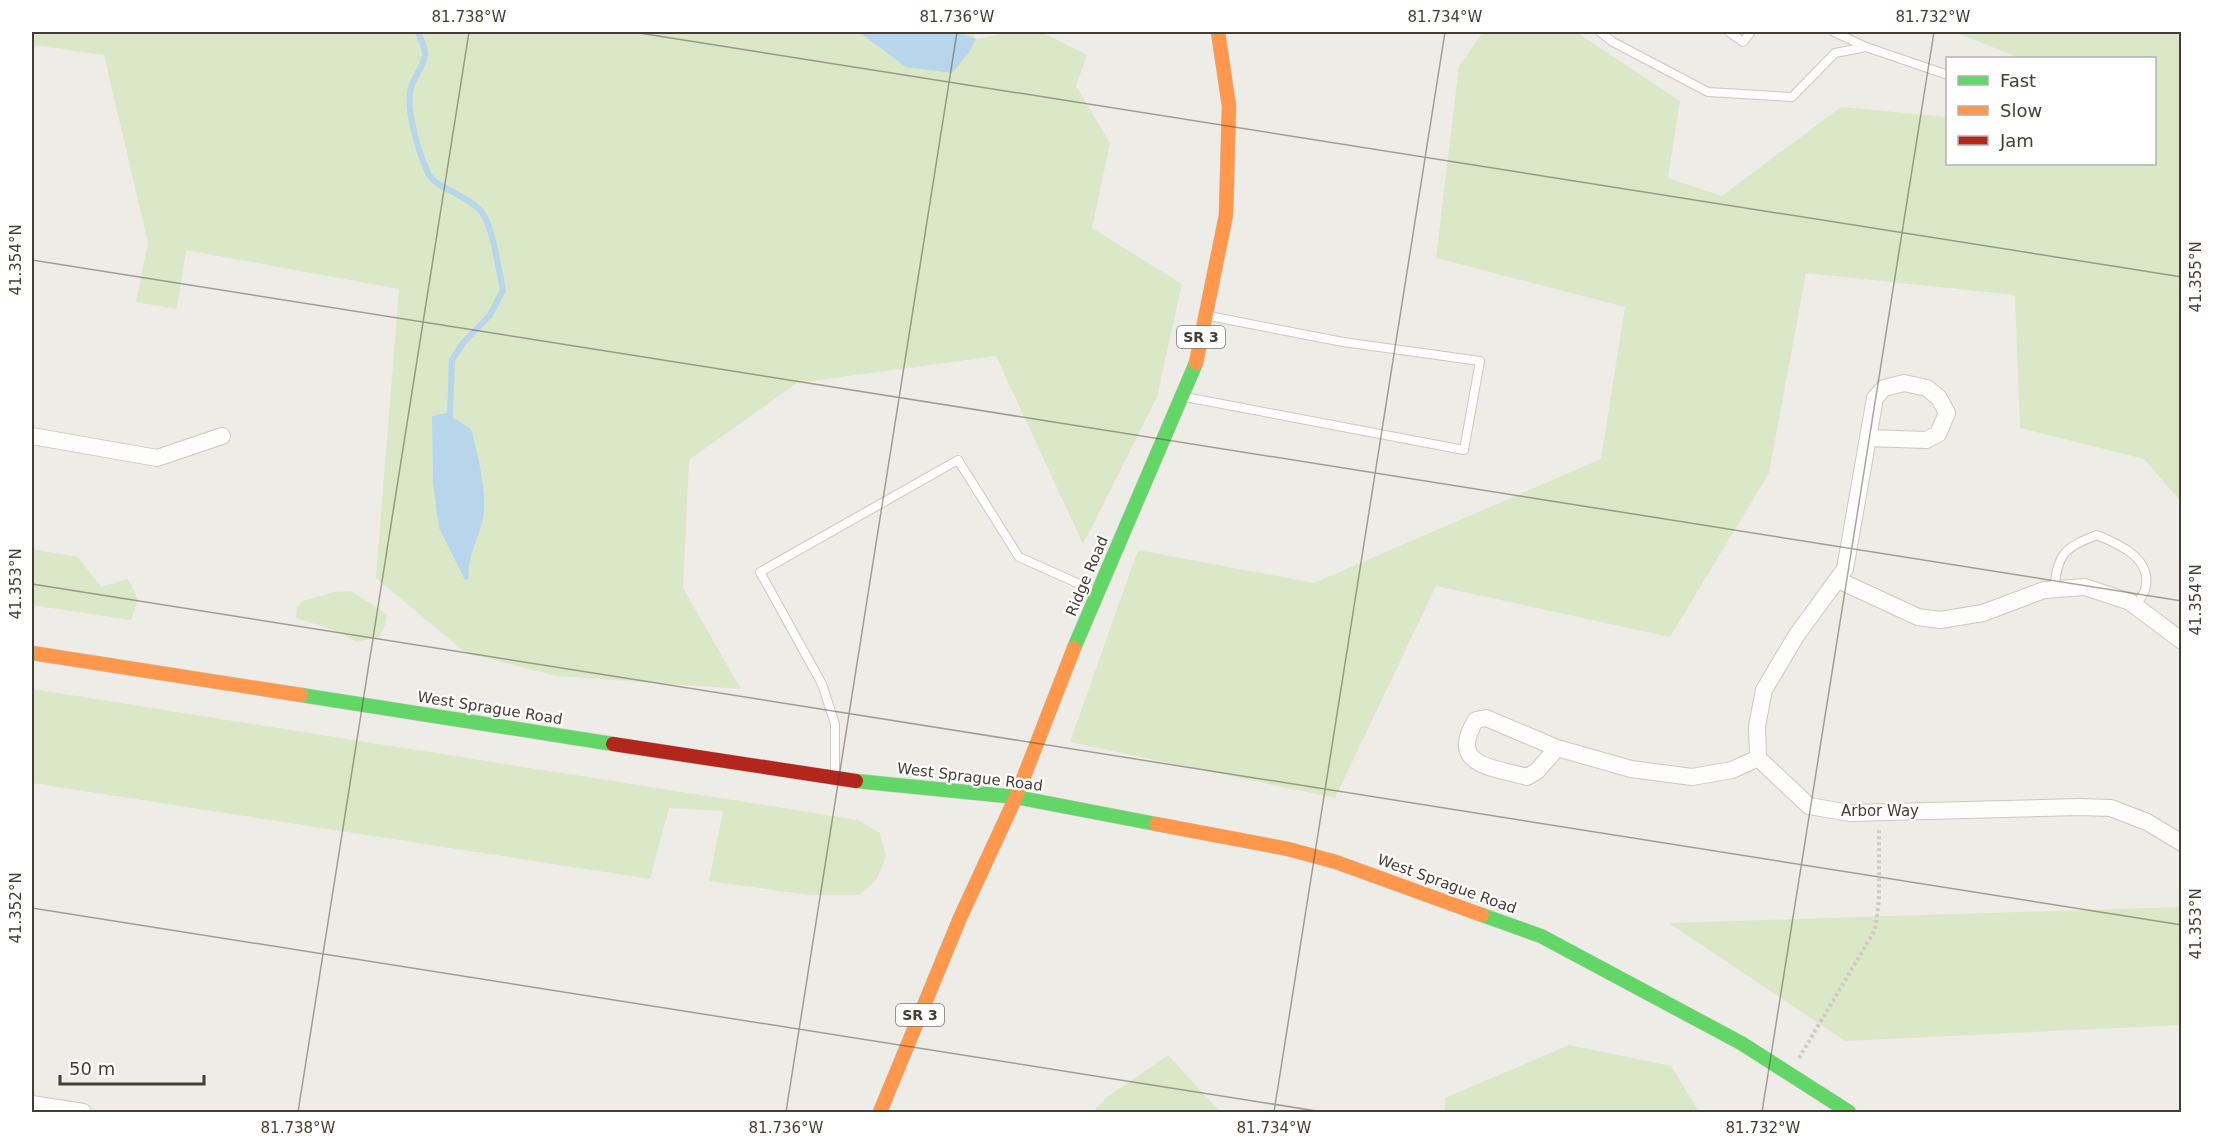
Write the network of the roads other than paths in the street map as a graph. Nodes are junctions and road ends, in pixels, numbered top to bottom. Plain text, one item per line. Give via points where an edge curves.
1 (1218, 32) edge
2 (1600, 32) edge
3 (1729, 32) edge
4 (1751, 32) edge
5 (1834, 32) edge
6 (1866, 47) junction
7 (1946, 75) edge
8 (1205, 316) junction
9 (1182, 396) junction
10 (32, 436) edge
11 (222, 436) dead end
12 (1868, 438) junction
13 (1838, 580) junction
14 (2054, 590) junction
15 (1098, 592) junction
16 (2136, 606) junction
17 (2181, 641) edge
18 (32, 653) edge
19 (1557, 748) junction
20 (1758, 758) junction
21 (835, 779) junction
22 (1016, 797) junction
23 (2181, 843) edge
24 (32, 1104) edge
25 (83, 1113) edge
26 (880, 1113) edge
27 (1849, 1113) edge

1 - 8 street, Ridge Road / SR 3 via 1229,106 1226,215
2 - 6 lane via 1708,92 1781,97 1792,97 1835,53
3 - 4 lane via 1743,42
5 - 6 lane
6 - 7 lane
8 - 9 street, Ridge Road / SR 3 via 1196,364
8 - 9 lane via 1343,342 1480,361 1464,450
9 - 15 street, Ridge Road / SR 3
10 - 11 street via 158,458
12 - 12 street via 1926,440 1938,434 1947,413 1939,398 1927,388 1904,383 1884,388 1875,398
12 - 13 street via 1845,570
13 - 14 street via 1918,617 1940,620 1983,613 2044,590
13 - 20 street via 1796,636 1764,690
14 - 16 street via 2085,587
14 - 16 lane via 2057,563 2079,542 2097,535 2124,546 2144,567 2145,588
15 - 21 lane via 1019,557 957,460 760,572 822,684 835,724
15 - 22 street, Ridge Road / SR 3
16 - 17 street
18 - 21 street, West Sprague Road
19 - 19 street via 1486,718 1476,720 1466,743 1466,751 1476,762 1527,777
19 - 20 street via 1631,770 1692,777 1732,770
20 - 23 street, Arbor Way via 1809,806 1850,813 2111,808 2147,822
21 - 22 street, West Sprague Road
22 - 26 street, Ridge Road / SR 3 via 960,918
22 - 27 street, West Sprague Road via 1336,862 1541,936 1741,1043
24 - 25 street

